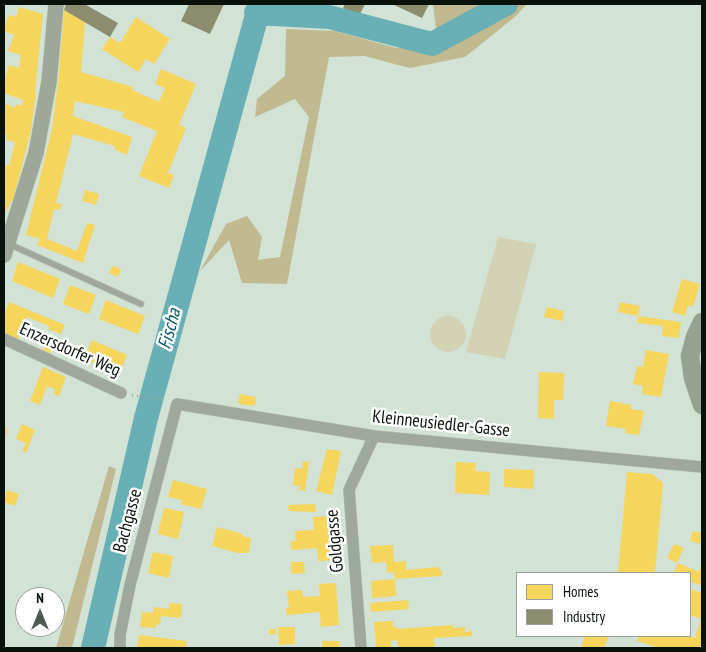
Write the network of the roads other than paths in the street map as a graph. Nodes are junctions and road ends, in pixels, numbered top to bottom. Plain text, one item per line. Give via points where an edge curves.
1 (56, 4) edge
2 (6, 250) edge
3 (141, 304) dead end
4 (702, 322) edge
5 (4, 339) edge
6 (121, 392) dead end
7 (172, 402) joint
8 (702, 404) edge
9 (374, 436) junction
10 (702, 467) edge
11 (120, 648) edge
12 (361, 648) edge

1 - 2 main road via 49,82 36,153
2 - 3 lane
4 - 8 main road via 694,337 690,356
5 - 6 street, Enzersdorfer Weg
7 - 9 street, Kleinneusiedler-Gasse
7 - 11 street, Bachgasse via 130,585
9 - 10 street, Kleinneusiedler-Gasse
9 - 12 street, Goldgasse via 349,490

